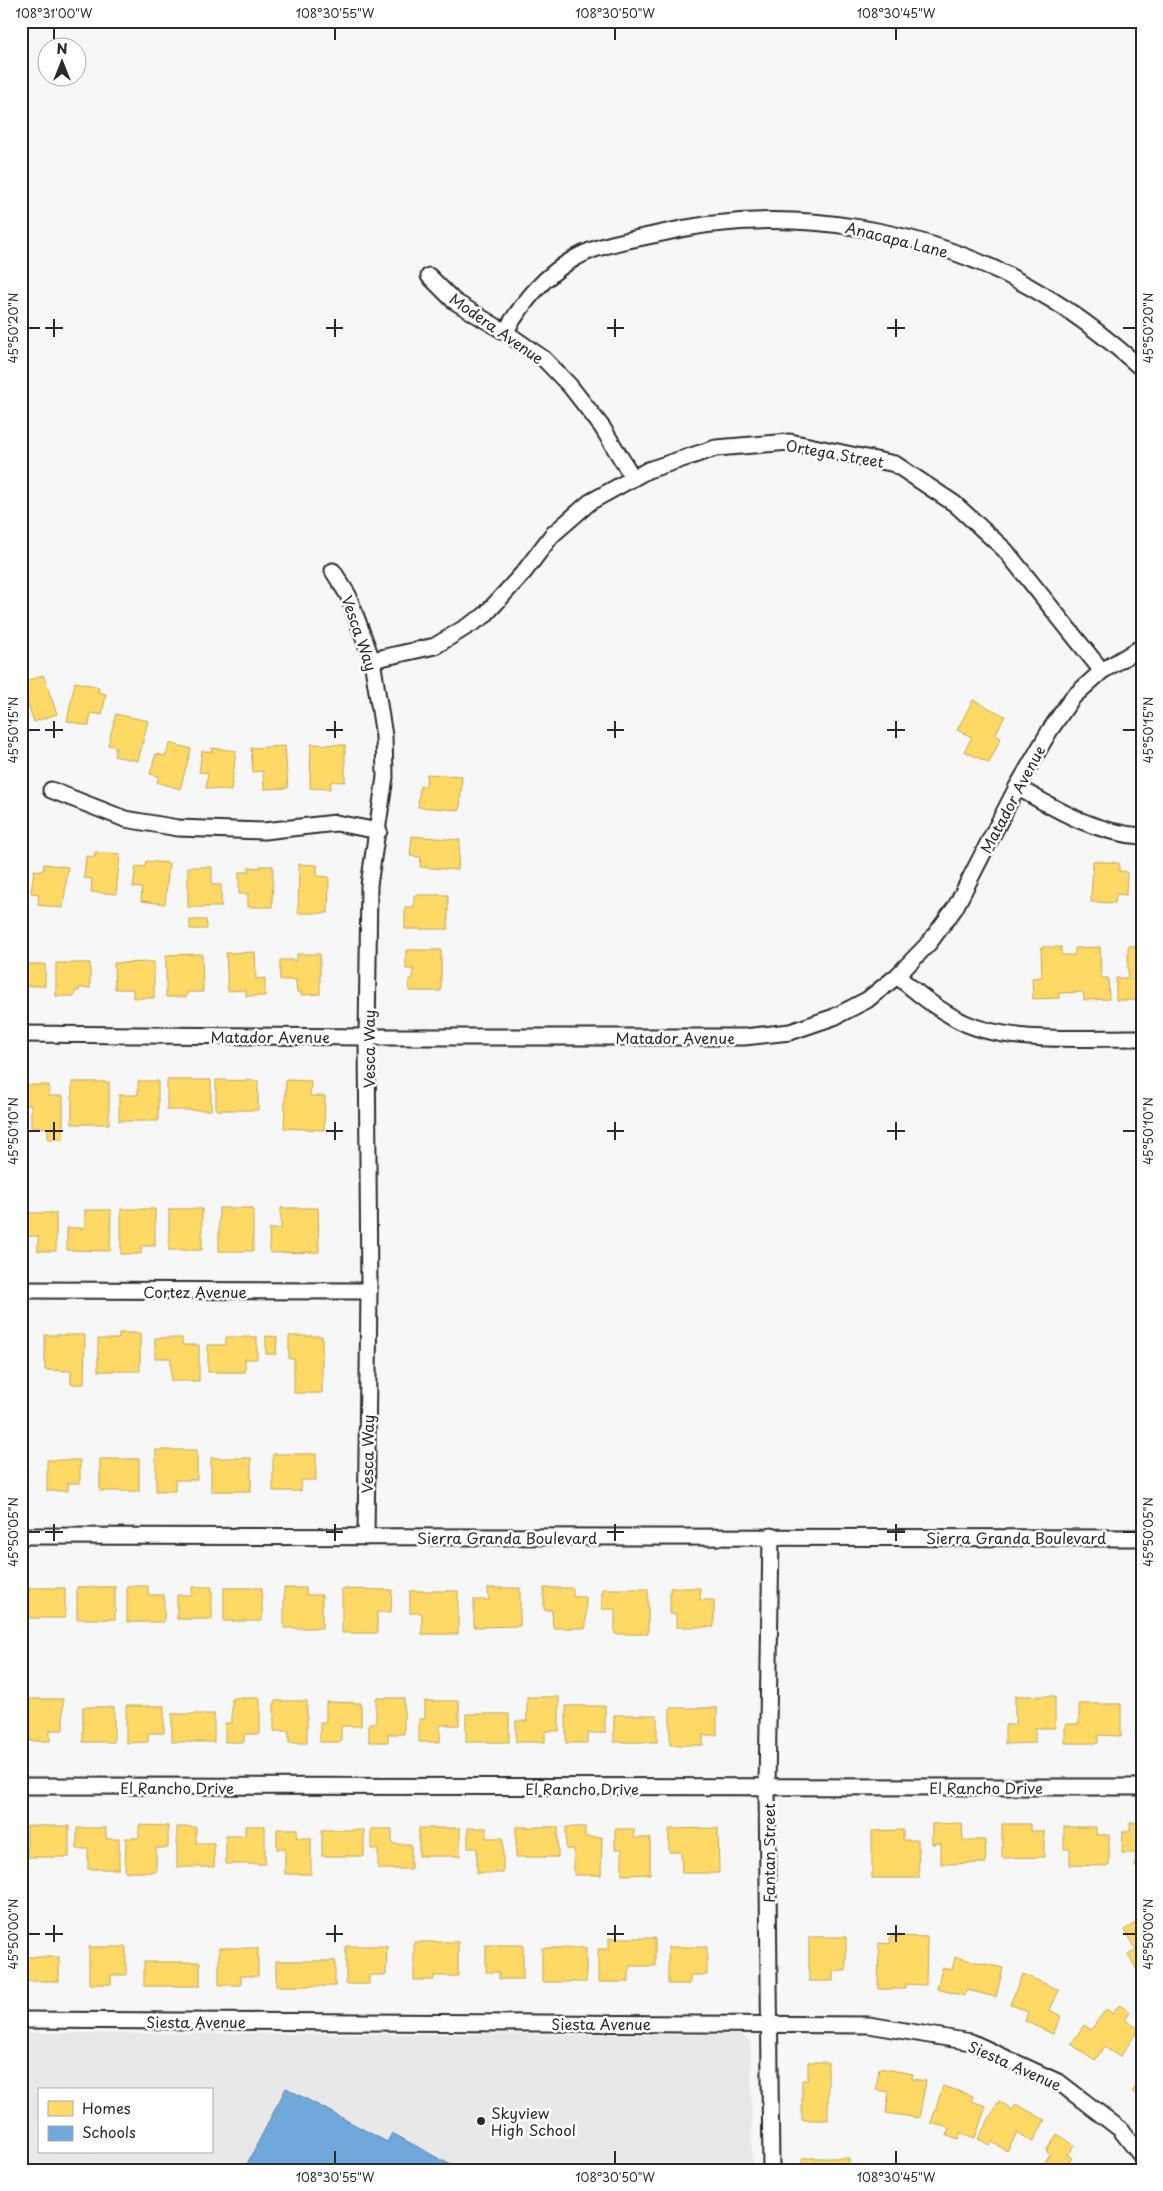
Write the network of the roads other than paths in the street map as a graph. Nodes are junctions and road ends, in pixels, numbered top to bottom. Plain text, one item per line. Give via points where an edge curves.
1 (429, 276) dead end
2 (505, 332) junction
3 (1142, 369) edge
4 (633, 478) junction
5 (333, 571) dead end
6 (1142, 647) edge
7 (372, 660) junction
8 (1102, 671) junction
9 (1017, 787) junction
10 (51, 790) dead end
11 (378, 831) junction
12 (1142, 836) edge
13 (898, 976) junction
14 (21, 1034) edge
15 (367, 1037) junction
16 (1142, 1038) edge
17 (21, 1290) edge
18 (369, 1291) junction
19 (21, 1536) edge
20 (771, 1536) junction
21 (366, 1537) junction
22 (1142, 1538) edge
23 (21, 1786) edge
24 (1142, 1787) edge
25 (767, 1788) junction
26 (21, 2020) edge
27 (768, 2024) junction
28 (1142, 2157) edge
29 (771, 2170) edge

1 - 2 street, Modera Avenue via 454,301
2 - 3 street, Anacapa Lane via 522,304 548,276 578,256 671,230 730,222 785,220 847,225 896,235 956,253 1051,299 1091,326
2 - 4 street, Modera Avenue via 544,359 570,386 602,427
4 - 7 street, Ortega Street via 590,502 552,535 484,616 435,646
4 - 8 street, Ortega Street via 716,448 790,442 896,464 956,504 1005,550
5 - 7 street, Vesca Way via 348,595
6 - 8 street, Matador Avenue
7 - 11 street, Vesca Way via 384,736 385,777
8 - 9 street, Matador Avenue via 1072,698
9 - 12 street via 1095,828
9 - 13 street, Matador Avenue via 955,908 929,944
10 - 11 street via 125,819 178,828 264,831 336,823
11 - 15 street, Vesca Way via 369,885
13 - 15 street, Matador Avenue via 867,1000 834,1017 790,1032 744,1036
13 - 16 street via 954,1018 984,1030 1012,1037
14 - 15 street, Matador Avenue
15 - 18 street, Vesca Way
17 - 18 street, Cortez Avenue
18 - 21 street, Vesca Way
19 - 21 street, Sierra Granda Boulevard
20 - 21 street, Sierra Granda Boulevard
20 - 22 street, Sierra Granda Boulevard
20 - 25 street, Fantan Street
23 - 25 street, El Rancho Drive
24 - 25 street, El Rancho Drive
25 - 27 street, Fantan Street
26 - 27 street, Siesta Avenue
27 - 28 street, Siesta Avenue via 869,2025 971,2042 1060,2083 1120,2129
27 - 29 street, Fantan Street

